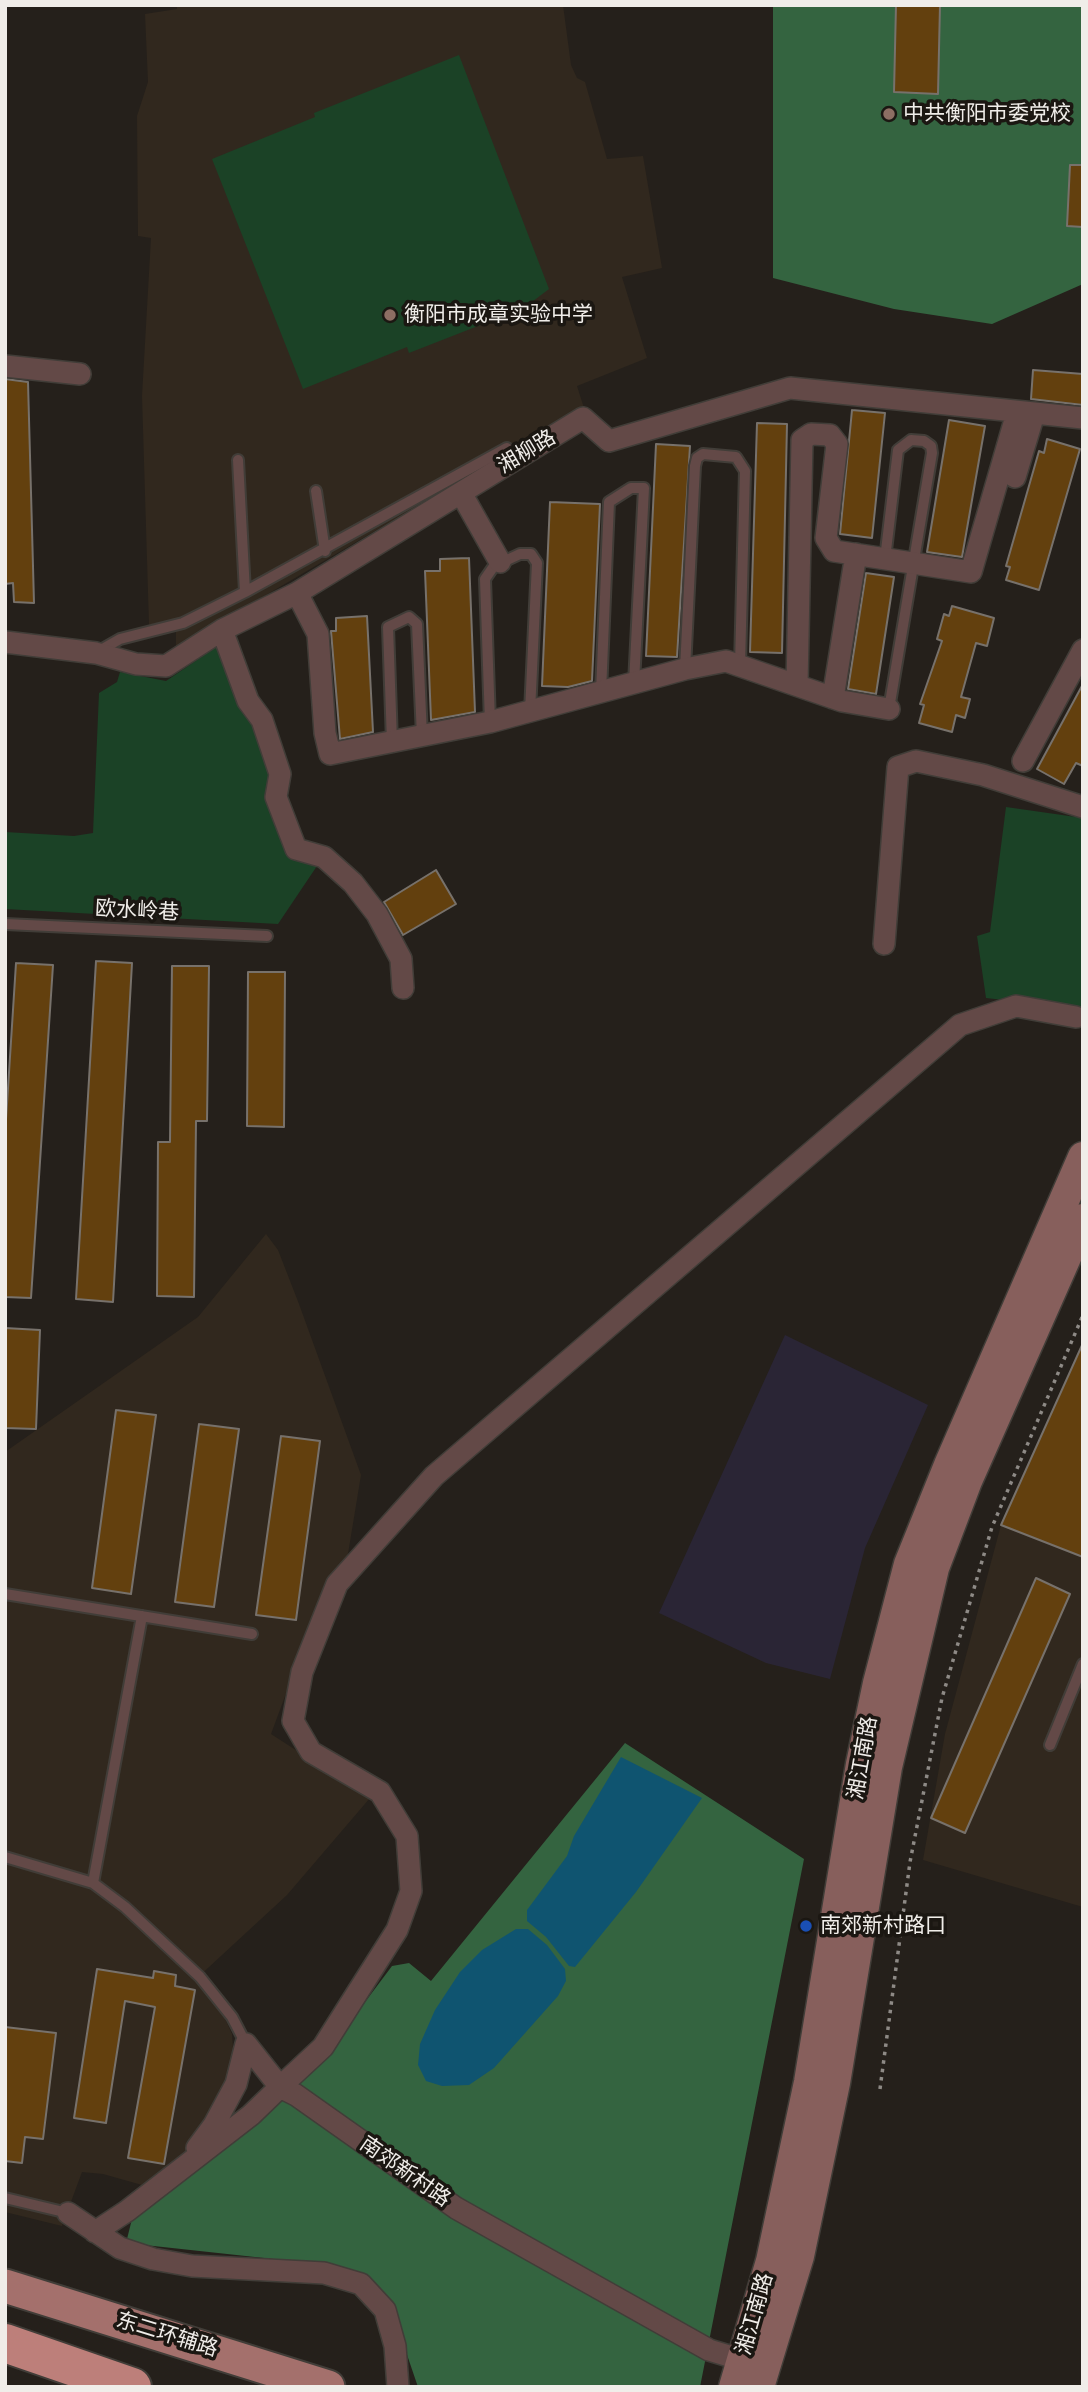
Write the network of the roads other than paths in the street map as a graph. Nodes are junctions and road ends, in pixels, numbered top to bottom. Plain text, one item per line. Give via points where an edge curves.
1 (5, 366) edge
2 (80, 374) dead end
3 (1026, 413) junction
4 (1083, 418) edge
5 (507, 448) dead end
6 (238, 460) dead end
7 (316, 491) dead end
8 (461, 493) junction
9 (324, 551) junction
10 (856, 554) junction
11 (885, 559) junction
12 (500, 562) junction
13 (914, 563) junction
14 (245, 592) junction
15 (297, 593) junction
16 (222, 630) junction
17 (5, 642) edge
18 (1083, 650) edge
19 (96, 653) junction
20 (740, 665) junction
21 (685, 668) junction
22 (634, 683) junction
23 (797, 685) junction
24 (601, 692) junction
25 (833, 698) junction
26 (889, 709) joint
27 (530, 712) junction
28 (490, 722) junction
29 (422, 736) junction
30 (393, 742) junction
31 (1023, 761) dead end
32 (1083, 807) edge
33 (5, 923) edge
34 (267, 936) dead end
35 (884, 944) dead end
36 (403, 988) dead end
37 (1076, 1017) dead end
38 (1083, 1157) edge
39 (1083, 1219) edge
40 (5, 1594) edge
41 (142, 1616) junction
42 (252, 1634) dead end
43 (1083, 1664) edge
44 (1050, 1745) dead end
45 (5, 1857) edge
46 (93, 1883) junction
47 (246, 2044) junction
48 (280, 2087) junction
49 (182, 2169) junction
50 (5, 2198) edge
51 (68, 2213) joint
52 (94, 2232) junction
53 (5, 2286) edge
54 (11, 2345) edge
55 (738, 2373) edge
56 (132, 2387) edge
57 (328, 2387) edge
58 (398, 2387) edge
59 (759, 2387) edge

1 - 2 street
3 - 4 street, 湘柳路
3 - 8 street, 湘柳路 via 790,388 609,441 583,418
3 - 13 street via 1014,462 971,572
5 - 9 lane
6 - 14 lane
7 - 9 lane
8 - 12 street
8 - 15 street, 湘柳路
9 - 14 lane
10 - 11 street
10 - 23 street via 834,551 826,538 835,438 806,435 802,440
10 - 25 street
11 - 13 street
11 - 13 lane via 898,450 911,440 924,441 932,453
12 - 27 lane via 531,554 537,563
12 - 28 lane via 485,579
13 - 26 lane
14 - 19 lane via 183,623 120,639
15 - 16 street, 湘柳路
15 - 30 street via 318,634 330,754
16 - 19 street, 湘柳路 via 166,666 136,664
16 - 36 street via 248,701 270,742 280,774 276,797 296,849 324,857 353,883 377,914 401,959
17 - 19 street, 湘柳路
18 - 31 street
20 - 21 street via 726,661
20 - 21 lane via 745,471 736,457 703,454 695,466
20 - 23 street
21 - 22 street
22 - 24 street
22 - 24 lane via 643,488 631,488 609,502
23 - 25 street
24 - 27 street
25 - 26 street
27 - 28 street
28 - 29 street
29 - 30 street
29 - 30 lane via 417,624 409,617 388,627
32 - 35 street via 983,775 916,761 898,767
33 - 34 lane, 欧水岭巷
37 - 48 street via 1016,1006 960,1025 434,1476 337,1584 302,1672 293,1721 311,1752 380,1792 407,1836 411,1891 397,1930 323,2047
38 - 55 main road, 湘江南路 via 909,1564 861,1764 809,2082 771,2261
39 - 59 main road, 湘江南路 via 967,1481 934,1568 887,1767 835,2083 799,2256
40 - 41 lane
41 - 42 lane
41 - 46 lane
43 - 44 lane
45 - 46 lane
46 - 47 lane via 201,1978 232,2017
47 - 48 street
47 - 49 street via 236,2084
48 - 49 street
48 - 55 street, 南郊新村路 via 456,2208 709,2350
49 - 52 street
50 - 51 lane
51 - 52 street
52 - 58 street via 120,2248 153,2259 192,2266 324,2273 361,2284 385,2310 395,2346
53 - 57 main road, 东二环辅路
54 - 56 highway

